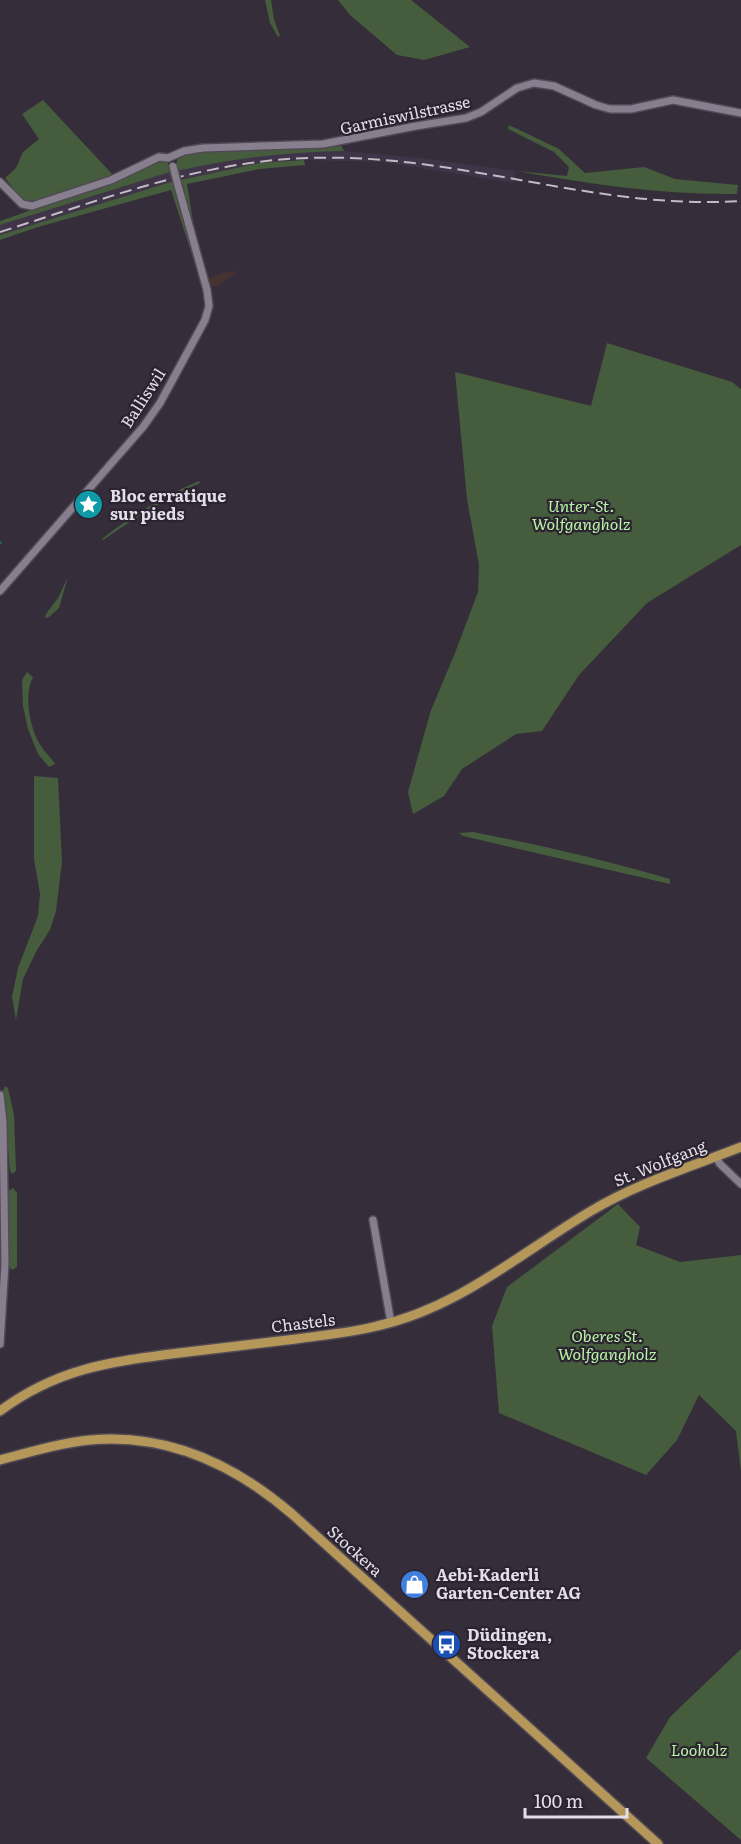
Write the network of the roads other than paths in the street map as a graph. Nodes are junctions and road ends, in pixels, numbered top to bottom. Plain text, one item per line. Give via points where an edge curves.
1 (741, 113) edge
2 (168, 158) junction
3 (0, 182) edge
4 (0, 591) edge
5 (0, 1097) edge
6 (741, 1147) edge
7 (716, 1157) junction
8 (741, 1184) edge
9 (591, 1211) joint
10 (373, 1220) dead end
11 (391, 1323) junction
12 (0, 1344) edge
13 (0, 1411) edge
14 (0, 1460) edge
15 (658, 1844) edge

1 - 2 street, Garmiswilstrasse via 673,100 610,109 554,86 534,83 517,88 466,118 334,143 203,148
2 - 3 street via 159,157 111,180 32,206 22,204
2 - 4 street, Balliswil, bridge via 207,290 209,306 205,320 143,427
5 - 12 street via 5,1264
6 - 7 main road, St. Wolfgang
7 - 8 street
7 - 9 main road, St. Wolfgang via 633,1189
9 - 11 main road, Chastels via 460,1295
10 - 11 street
11 - 13 main road, Chastels via 93,1366 43,1384
14 - 15 main road, Stockera via 71,1443 122,1440 183,1450 243,1477 292,1514

